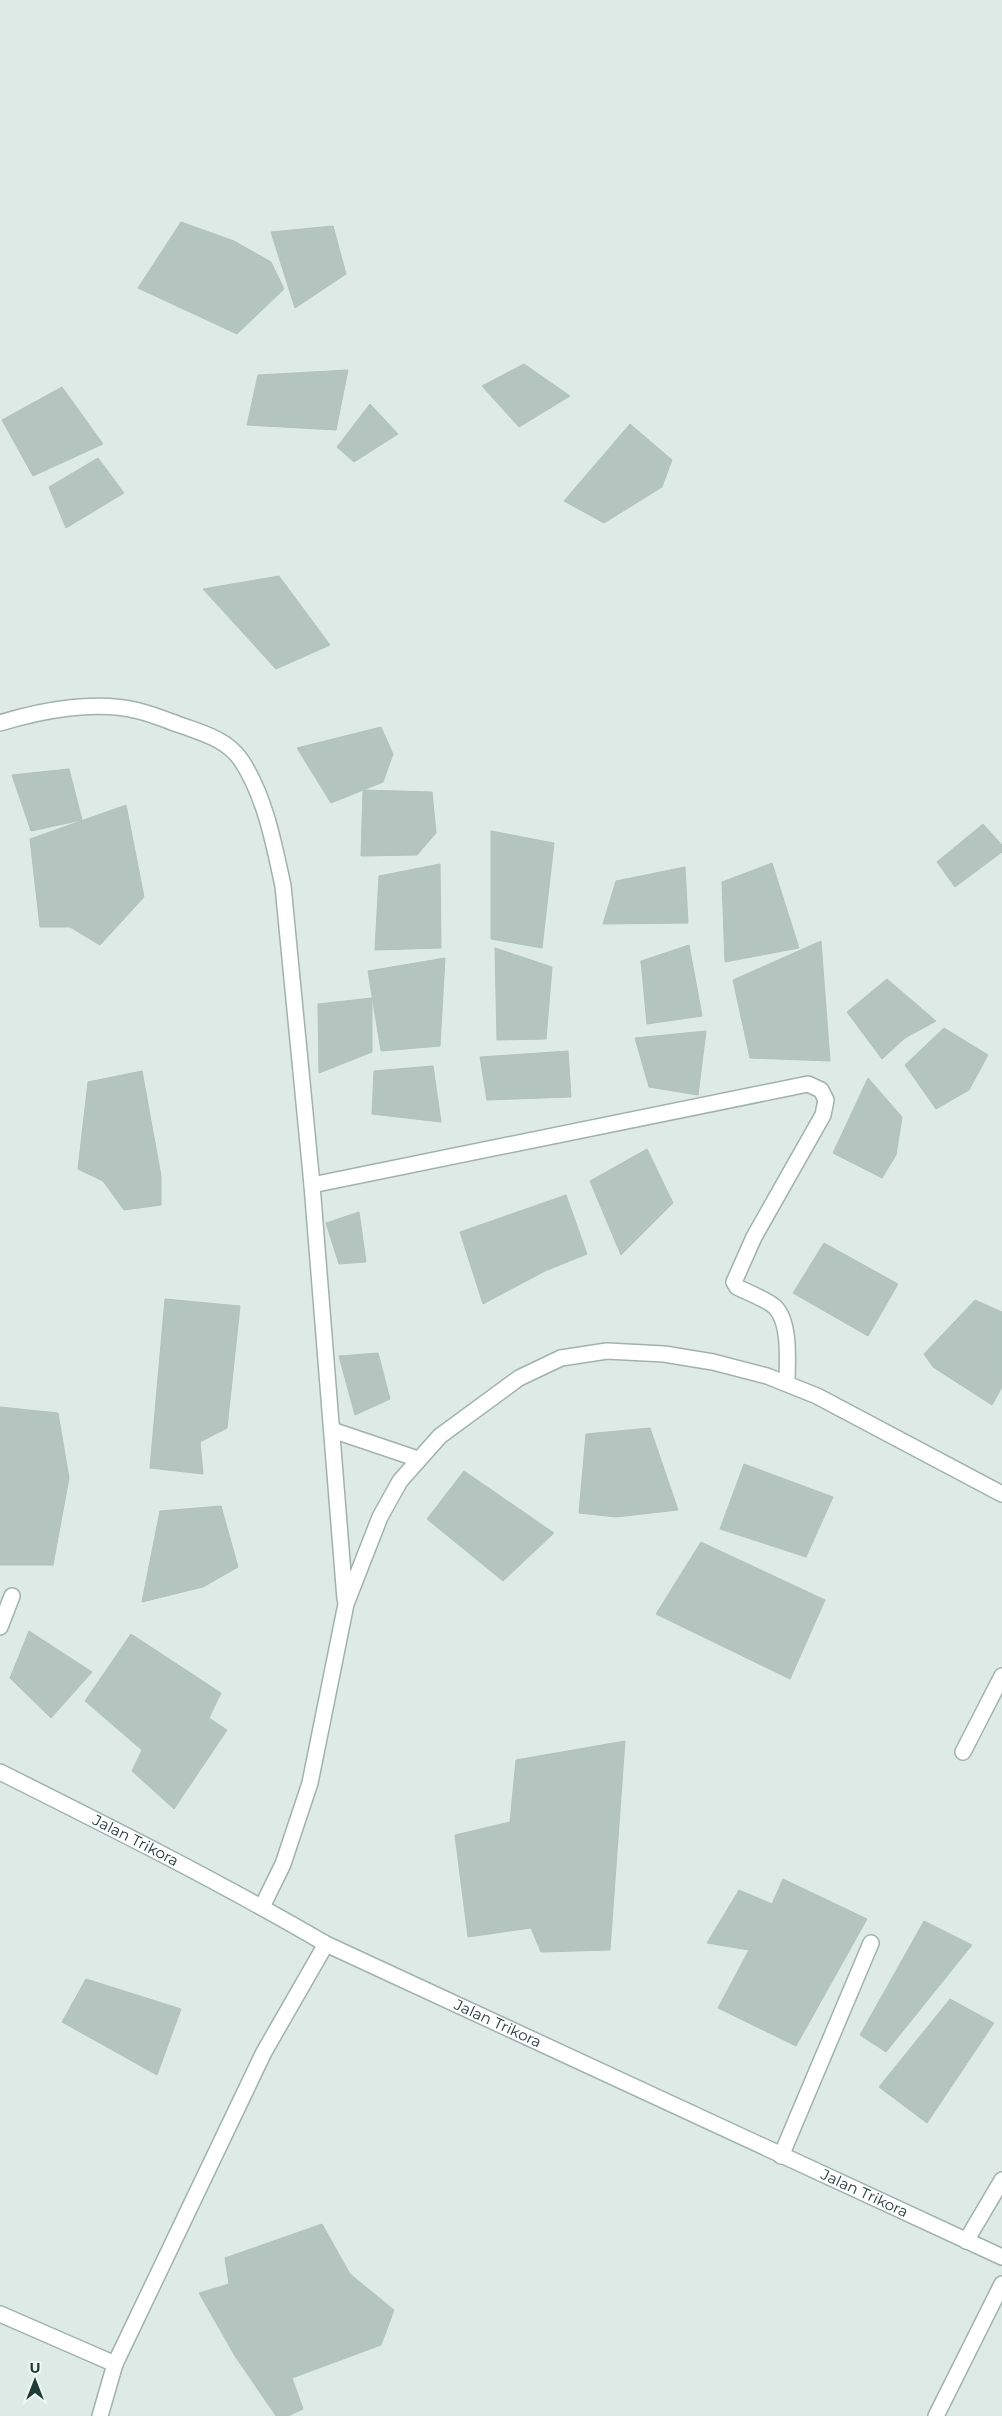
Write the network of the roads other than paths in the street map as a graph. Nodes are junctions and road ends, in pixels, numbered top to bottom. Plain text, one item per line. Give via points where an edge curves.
1 (0, 723) edge
2 (312, 1185) junction
3 (787, 1383) junction
4 (332, 1430) junction
5 (418, 1459) junction
6 (1002, 1494) edge
7 (12, 1596) dead end
8 (346, 1604) junction
9 (0, 1627) edge
10 (1002, 1676) edge
11 (963, 1752) dead end
12 (0, 1772) edge
13 (262, 1906) junction
14 (871, 1942) dead end
15 (326, 1944) junction
16 (781, 2156) junction
17 (1002, 2180) edge
18 (966, 2241) junction
19 (1002, 2257) edge
20 (1002, 2284) edge
21 (0, 2314) edge
22 (115, 2364) junction
23 (100, 2416) edge
24 (936, 2416) edge

1 - 2 street via 28,714 85,706 138,710 215,737 240,759 257,792 283,886
2 - 3 street via 808,1084 821,1090 826,1100 823,1115 754,1237 734,1282 737,1287 775,1308 787,1342
2 - 4 street
3 - 5 street via 713,1362 664,1354 607,1351 561,1358 518,1378 440,1436
3 - 6 street via 818,1396
4 - 5 street
4 - 8 street
5 - 8 street via 400,1481 380,1517
7 - 9 street
8 - 13 street via 310,1783 283,1864
10 - 11 street
12 - 13 street, Jalan Trikora
13 - 15 street, Jalan Trikora
14 - 16 street
15 - 16 street, Jalan Trikora
15 - 22 street via 264,2052
16 - 18 street, Jalan Trikora
17 - 18 street
18 - 19 street, Jalan Trikora
20 - 24 street
21 - 22 street
22 - 23 street

